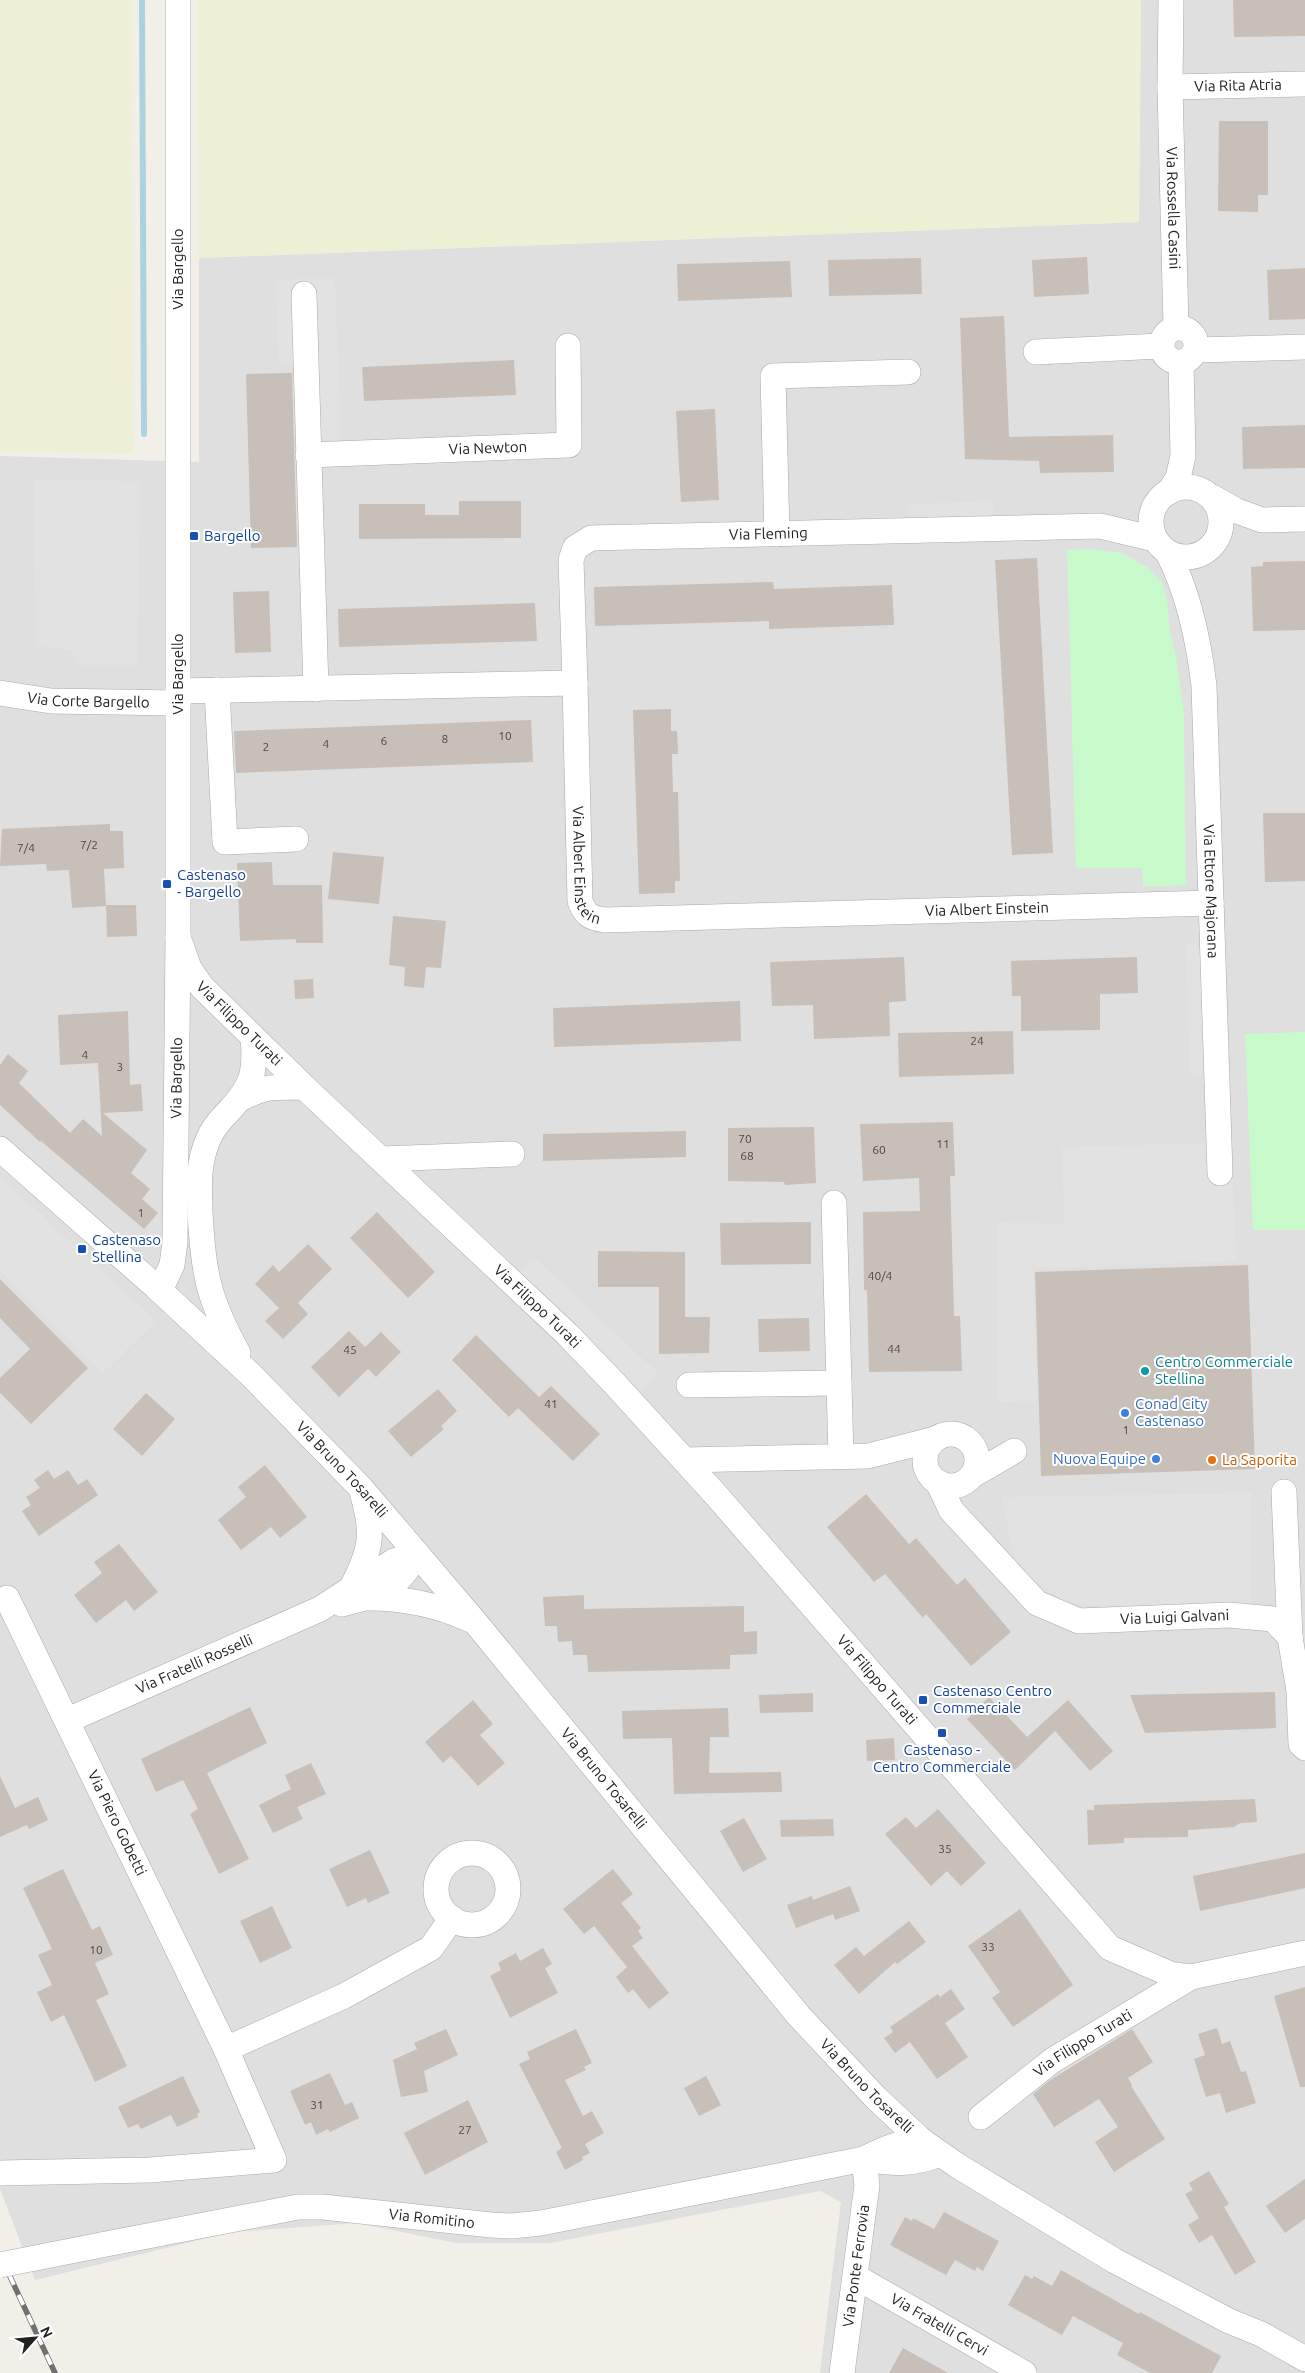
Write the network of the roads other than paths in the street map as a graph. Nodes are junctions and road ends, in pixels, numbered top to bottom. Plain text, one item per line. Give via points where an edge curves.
1 (178, 0) edge
2 (1171, 0) edge
3 (1305, 84) edge
4 (1170, 87) junction
5 (304, 294) dead end
6 (1168, 337) junction
7 (568, 346) dead end
8 (1305, 347) edge
9 (1036, 352) dead end
10 (1188, 357) junction
11 (908, 372) dead end
12 (308, 455) junction
13 (1182, 495) junction
14 (1305, 519) edge
15 (1262, 520) junction
16 (1100, 526) junction
17 (777, 534) junction
18 (1213, 544) junction
19 (1161, 546) junction
20 (1190, 611) junction
21 (575, 683) junction
22 (316, 689) junction
23 (217, 690) junction
24 (0, 693) edge
25 (178, 697) junction
26 (296, 839) dead end
27 (1211, 903) junction
28 (178, 937) junction
29 (252, 1037) junction
30 (304, 1087) junction
31 (242, 1098) junction
32 (0, 1150) edge
33 (512, 1154) dead end
34 (382, 1159) junction
35 (1220, 1173) dead end
36 (834, 1204) dead end
37 (203, 1261) junction
38 (160, 1290) junction
39 (250, 1375) junction
40 (839, 1383) junction
41 (689, 1385) dead end
42 (935, 1439) junction
43 (969, 1440) junction
44 (841, 1456) junction
45 (868, 1456) junction
46 (684, 1460) junction
47 (934, 1479) junction
48 (967, 1479) junction
49 (361, 1488) junction
50 (1284, 1492) dead end
51 (973, 1533) junction
52 (417, 1554) junction
53 (358, 1593) junction
54 (2, 1594) edge
55 (475, 1622) junction
56 (1290, 1637) junction
57 (68, 1720) junction
58 (1305, 1748) edge
59 (452, 1918) dead end
60 (1305, 1953) edge
61 (1191, 1978) junction
62 (226, 2050) junction
63 (876, 2098) junction
64 (981, 2117) dead end
65 (931, 2148) junction
66 (864, 2159) junction
67 (0, 2173) edge
68 (0, 2265) edge
69 (856, 2277) junction
70 (1261, 2334) junction
71 (1305, 2341) edge
72 (1305, 2358) edge
73 (842, 2373) edge
74 (1024, 2373) edge

1 - 25 street, Via Bargello
2 - 4 street, Via Rossella Casini
3 - 4 street, Via Rita Atria
4 - 6 street, Via Rossella Casini
5 - 12 street
6 - 9 street
6 - 10 street via 1167,359
7 - 12 street, Via Newton via 569,445
8 - 10 street
10 - 13 street
11 - 17 street via 773,376
12 - 22 street
13 - 15 street
13 - 16 street, Via Fleming
13 - 18 street via 1217,503 1222,520
13 - 19 street via 1150,526
14 - 15 street
15 - 18 street, Via Fleming
16 - 17 street, Via Fleming
16 - 19 street, Via Fleming
17 - 21 street, Via Fleming via 591,538 582,542 575,548 571,560
18 - 19 street, Via Fleming via 1189,558 1174,556
18 - 20 street, Via Ettore Majorana via 1200,569
19 - 20 street, Via Ettore Majorana via 1178,572
20 - 27 street, Via Ettore Majorana via 1204,686
21 - 22 street
21 - 27 street, Via Albert Einstein via 580,901 584,912 592,918
22 - 23 street
23 - 25 street
23 - 26 street via 225,842
24 - 25 street, Via Corte Bargello via 51,701
25 - 28 street, Via Bargello
27 - 35 street, Via Ettore Majorana
28 - 29 street, Via Filippo Turati via 194,977
28 - 38 street, Via Bargello via 174,1254
29 - 30 street, Via Filippo Turati
29 - 31 street via 255,1062
30 - 31 street via 275,1086
30 - 34 street, Via Filippo Turati
31 - 37 street via 218,1122 201,1163
32 - 38 street, Via Bruno Tosarelli
33 - 34 street
34 - 46 street, Via Filippo Turati via 567,1334
36 - 40 street
37 - 38 street via 179,1284
37 - 39 street via 219,1319
38 - 39 street, Via Bruno Tosarelli
39 - 49 street, Via Bruno Tosarelli
40 - 41 street
40 - 44 street
42 - 43 street via 952,1433
42 - 45 street
42 - 47 street via 926,1452 926,1469
43 - 48 street via 978,1461
43 - 48 street via 991,1448 1014,1451
44 - 45 street
44 - 46 street
45 - 47 street via 905,1463
46 - 61 street, Via Filippo Turati via 1110,1948 1170,1974
47 - 48 street via 954,1486
47 - 51 street, Via Luigi Galvani via 951,1510
48 - 51 street, Via Luigi Galvani via 963,1514
49 - 52 street, Via Bruno Tosarelli
49 - 53 street via 371,1531
50 - 56 street
51 - 56 street, Via Luigi Galvani via 1037,1603 1079,1621 1229,1615 1273,1619
52 - 53 street, Via Fratelli Rosselli via 398,1582 387,1590
52 - 55 street, Via Bruno Tosarelli
53 - 55 street, Via Fratelli Rosselli via 434,1605
53 - 57 street, Via Fratelli Rosselli
54 - 57 street, Via Piero Gobetti
55 - 63 street, Via Bruno Tosarelli via 799,2016
56 - 58 street
57 - 62 street, Via Piero Gobetti
59 - 62 street via 431,1948 344,1996
60 - 61 street, Via Filippo Turati
61 - 64 street, Via Filippo Turati via 1053,2060
62 - 67 street, Via Piero Gobetti via 274,2160 150,2170
63 - 65 street, Via Bruno Tosarelli
63 - 66 street via 881,2131
65 - 66 street, Via Romitino via 905,2142
65 - 70 street, Via Bruno Tosarelli via 1115,2261
66 - 68 street, Via Romitino, bridge via 531,2224 491,2225 298,2207
66 - 69 street, Via Ponte Ferrovia via 867,2185
69 - 73 street, Via Ponte Ferrovia
69 - 74 street, Via Fratelli Cervi
70 - 71 street, Via Bruno Tosarelli
70 - 72 street, Via Bruno Tosarelli

